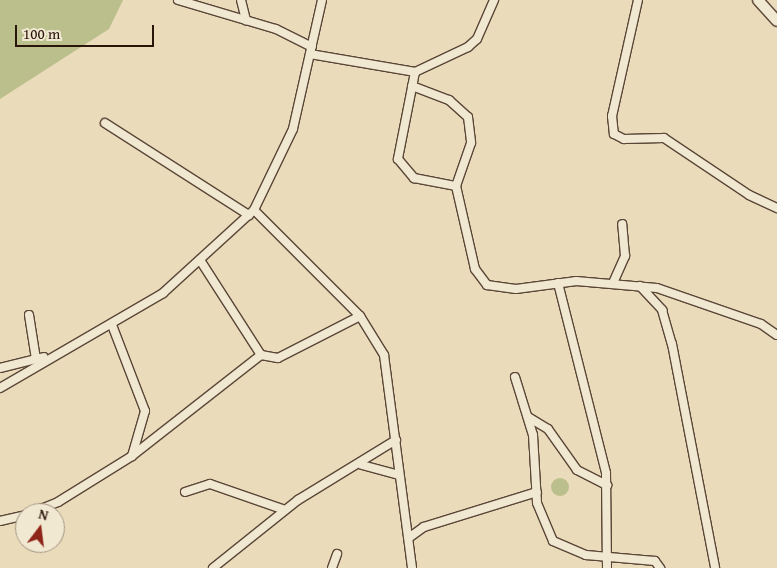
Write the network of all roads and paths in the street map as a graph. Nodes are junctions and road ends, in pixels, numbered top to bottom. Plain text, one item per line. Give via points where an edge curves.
1 (178, 0) edge
2 (241, 0) edge
3 (322, 0) edge
4 (494, 0) edge
5 (638, 0) edge
6 (758, 0) edge
7 (246, 20) junction
8 (777, 21) edge
9 (311, 51) junction
10 (415, 72) junction
11 (412, 86) junction
12 (105, 123) dead end
13 (456, 186) junction
14 (777, 208) edge
15 (251, 213) junction
16 (622, 224) dead end
17 (200, 260) junction
18 (558, 283) junction
19 (613, 283) junction
20 (640, 286) junction
21 (29, 315) dead end
22 (360, 316) junction
23 (112, 325) junction
24 (777, 335) edge
25 (261, 355) junction
26 (49, 356) junction
27 (36, 359) junction
28 (0, 368) edge
29 (515, 377) dead end
30 (0, 388) edge
31 (528, 417) junction
32 (396, 440) junction
33 (132, 456) junction
34 (362, 465) junction
35 (399, 475) junction
36 (607, 485) junction
37 (185, 492) dead end
38 (537, 492) junction
39 (56, 503) edge
40 (284, 510) junction
41 (15, 517) edge
42 (0, 520) edge
43 (410, 537) junction
44 (337, 554) dead end
45 (607, 564) edge
46 (214, 568) edge
47 (332, 568) edge
48 (412, 568) edge
49 (660, 568) edge
50 (715, 568) edge

1 - 7 street
2 - 7 street
3 - 9 street
4 - 10 street via 477,39 468,47
5 - 14 street via 612,116 614,134 624,139 664,138 749,196
6 - 8 main road
7 - 9 street
9 - 10 street
9 - 15 street via 293,129
10 - 11 street
11 - 13 street via 449,100 468,117 471,143
11 - 13 street via 398,159 414,178
12 - 15 street
13 - 18 street via 479,278 487,285 516,288
15 - 17 street
15 - 22 street
16 - 19 street via 625,256
17 - 23 street via 163,294
17 - 25 street
18 - 19 street
18 - 36 street
19 - 20 street
20 - 24 street via 761,324
20 - 50 street via 662,310 672,344
21 - 27 street
22 - 25 street via 278,358
22 - 32 street via 384,355
23 - 26 street
23 - 33 street via 145,411
25 - 33 street
26 - 27 street
26 - 30 street
27 - 28 street
29 - 31 street
31 - 36 street via 548,429 577,470
31 - 38 street via 537,463
32 - 34 street
32 - 35 street
33 - 39 street
34 - 35 street
34 - 40 street
35 - 43 street
36 - 45 street
37 - 40 street via 210,484
38 - 43 street via 424,527
38 - 45 street via 543,518 557,544
40 - 46 street
41 - 42 street
43 - 48 street
44 - 47 street
45 - 49 street via 654,561

